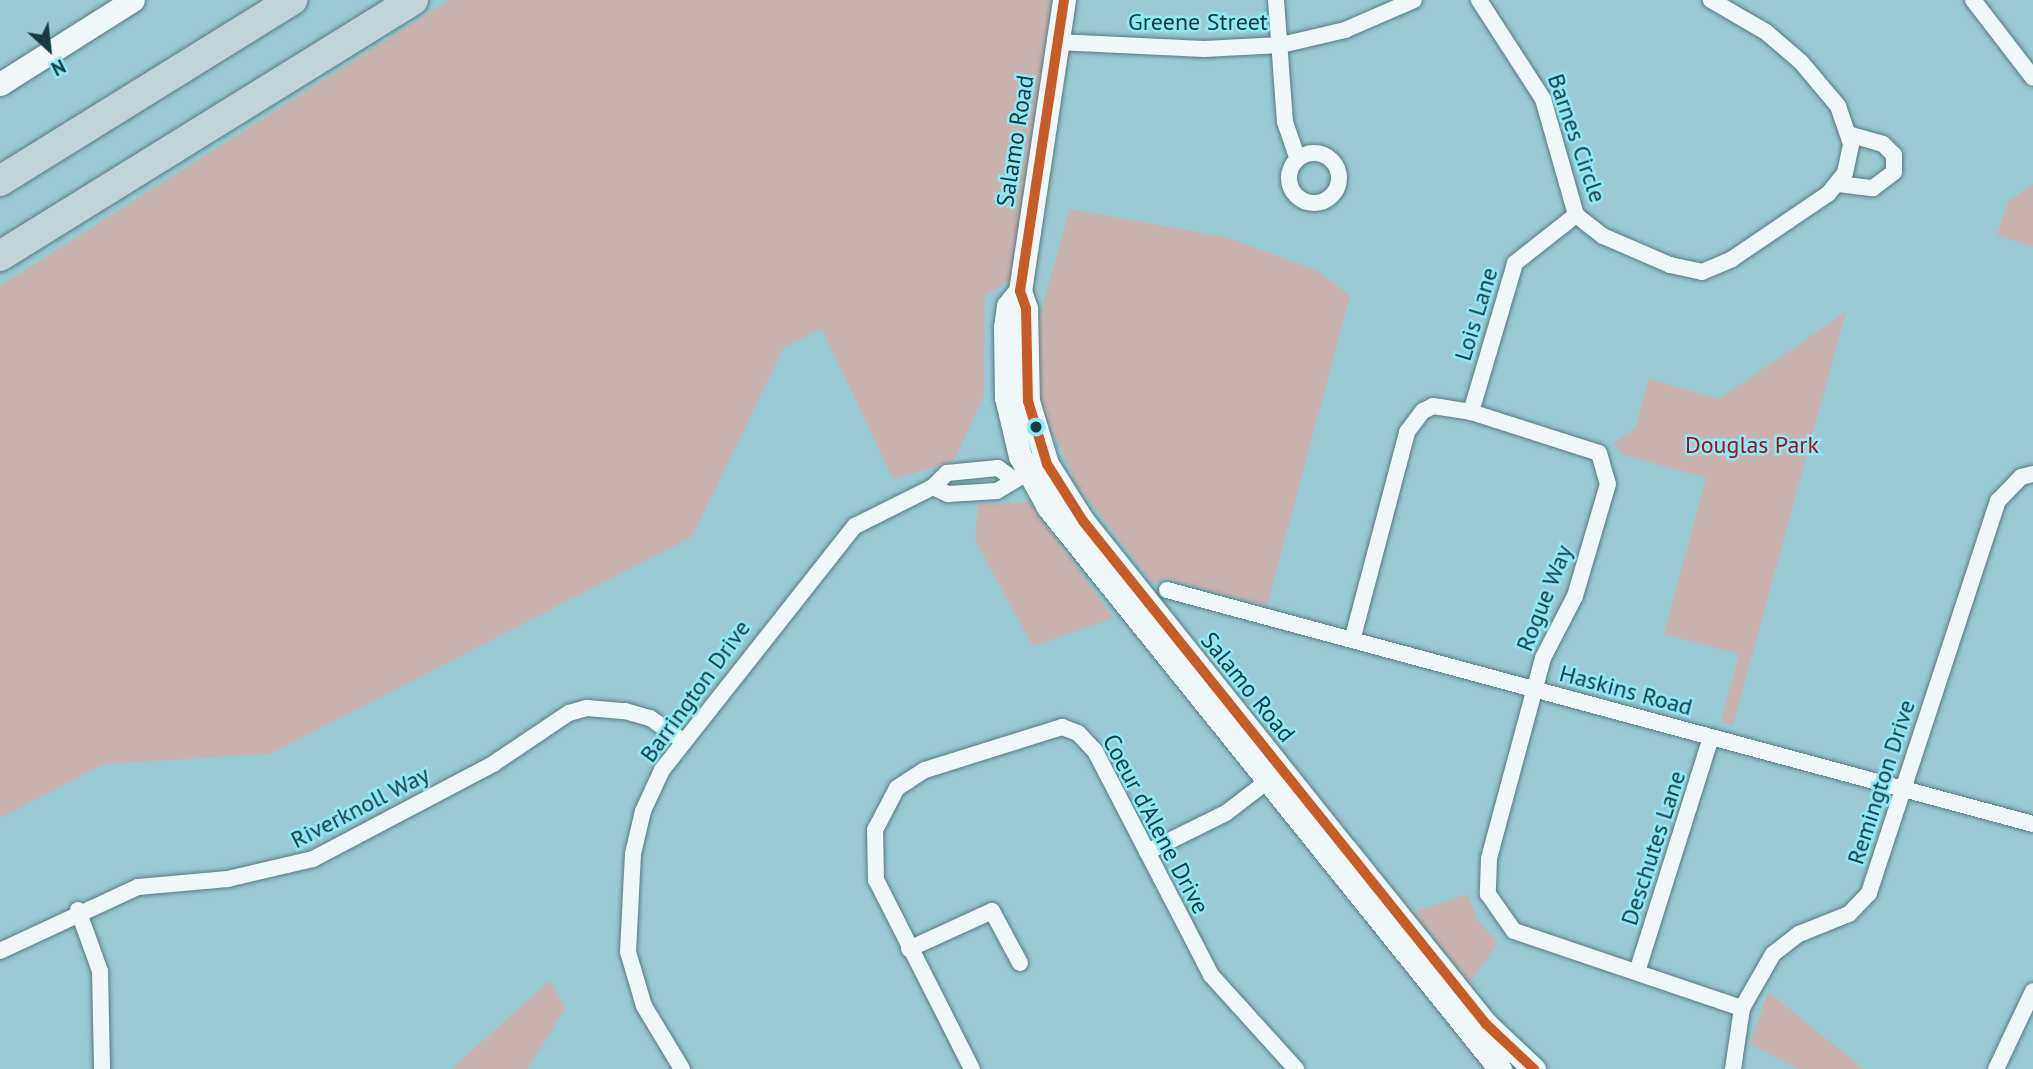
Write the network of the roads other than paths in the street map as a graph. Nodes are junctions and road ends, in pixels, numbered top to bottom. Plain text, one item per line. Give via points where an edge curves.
1 (133, 0) edge
2 (292, 0) edge
3 (413, 0) edge
4 (1064, 0) edge
5 (1276, 0) edge
6 (1414, 0) edge
7 (1479, 0) edge
8 (1712, 0) edge
9 (1973, 0) edge
10 (1057, 42) junction
11 (1281, 45) junction
12 (2033, 78) edge
13 (0, 84) edge
14 (1851, 135) junction
15 (1297, 156) dead end
16 (0, 181) edge
17 (1838, 184) junction
18 (1576, 215) junction
19 (0, 256) edge
20 (1471, 412) junction
21 (1029, 472) junction
22 (2033, 474) edge
23 (933, 487) junction
24 (1167, 590) dead end
25 (1353, 637) junction
26 (1534, 688) junction
27 (1711, 737) junction
28 (683, 741) junction
29 (1274, 776) junction
30 (1903, 788) junction
31 (2033, 824) edge
32 (1147, 852) junction
33 (78, 911) junction
34 (909, 949) junction
35 (0, 951) edge
36 (1020, 963) dead end
37 (1637, 972) junction
38 (2033, 991) edge
39 (1742, 1008) junction
40 (102, 1069) edge
41 (682, 1069) edge
42 (972, 1069) edge
43 (1296, 1069) edge
44 (1500, 1069) edge
45 (1534, 1069) edge
46 (1733, 1069) edge
47 (1996, 1069) edge

1 - 13 main road
2 - 16 highway
3 - 19 highway
4 - 10 main road, Salamo Road
5 - 11 street
6 - 11 street, Greene Street via 1345,30
7 - 18 street, Barnes Circle via 1543,99
8 - 14 street via 1766,32 1798,59 1838,106
9 - 12 street
10 - 11 street, Greene Street via 1204,49
10 - 21 main road, Salamo Road via 1020,291 1008,306 1003,363 1009,413
11 - 15 street via 1284,121
14 - 17 street via 1849,160
14 - 17 street via 1883,144 1894,155 1894,172 1873,188
17 - 18 street, Barnes Circle via 1732,259 1702,272 1670,265 1603,236
18 - 20 street, Lois Lane via 1515,263
20 - 25 street, Rogue Way via 1433,406 1412,422
20 - 26 street, Rogue Way via 1592,448 1608,473 1582,574 1550,637
21 - 23 street, Barrington Drive via 998,468 947,473
21 - 23 street via 997,491 964,495
21 - 29 main road, Salamo Road via 1062,527
22 - 30 street, Remington Drive via 2021,477 1998,501
23 - 28 street, Barrington Drive via 888,505 836,544
24 - 25 street, Haskins Road
25 - 26 street, Haskins Road
26 - 27 street, Haskins Road
26 - 37 street, Rogue Way via 1489,858 1488,894 1514,931
27 - 30 street, Haskins Road
27 - 37 street, Deschutes Lane
28 - 33 street, Riverknoll Way via 650,718 625,711 587,708 569,713 493,764 313,859 228,879 138,887
28 - 41 street, Barrington Drive via 652,791 637,832 628,951 644,1006
29 - 32 street via 1226,813
29 - 44 main road, Salamo Road
29 - 45 main road, Salamo Road via 1486,1024
30 - 31 street, Haskins Road
30 - 39 street, Remington Drive via 1860,906 1785,943 1759,972
32 - 34 street, Coeur d'Alene Drive via 1095,751 1078,733 1062,727 925,770 888,799 872,845 876,880
32 - 43 street, Coeur d'Alene Drive via 1211,975
33 - 35 street, Riverknoll Way
33 - 40 street via 100,971
34 - 36 street via 992,911
34 - 42 street, Coeur d'Alene Drive
37 - 39 street, Rogue Way
38 - 47 street
39 - 46 street, Remington Drive

